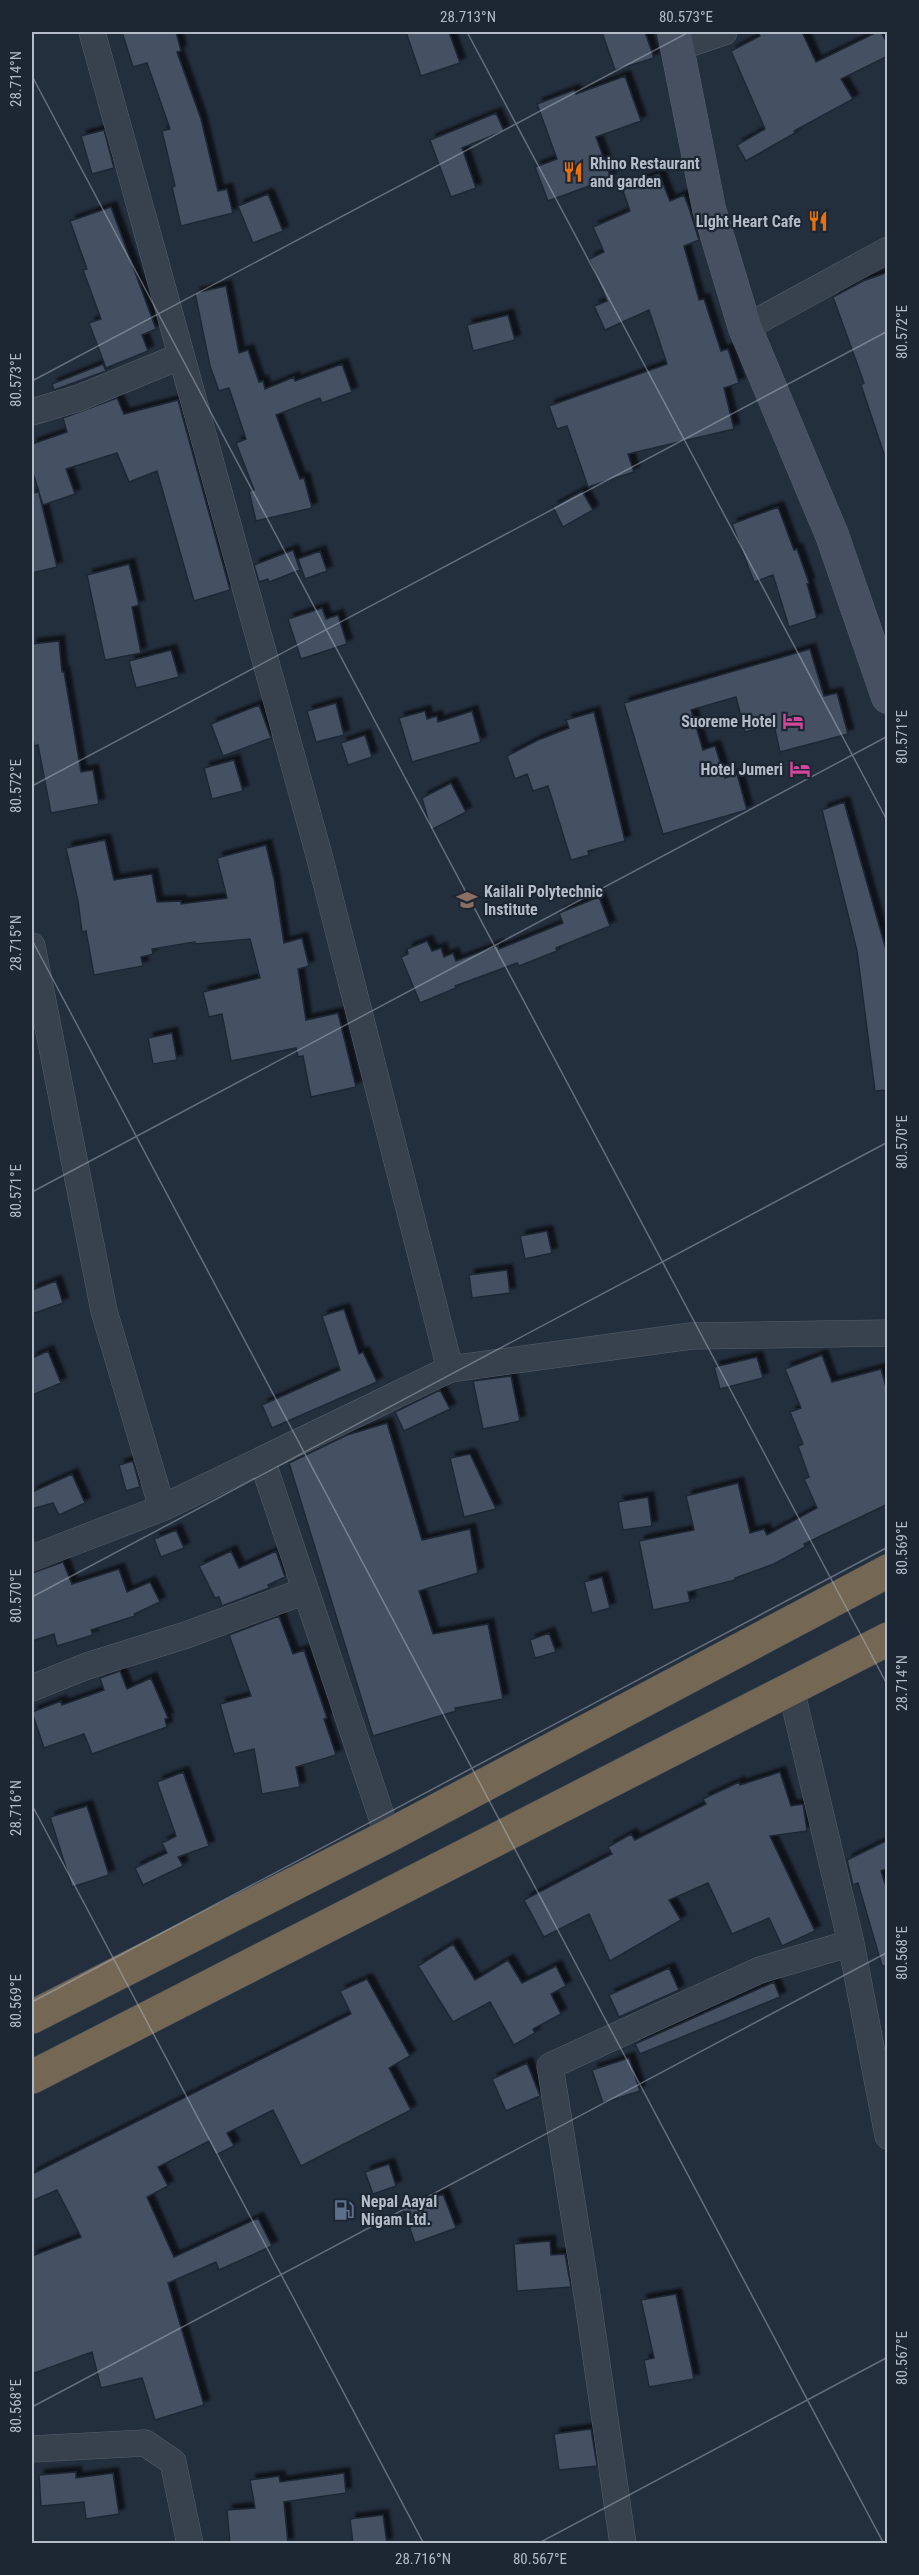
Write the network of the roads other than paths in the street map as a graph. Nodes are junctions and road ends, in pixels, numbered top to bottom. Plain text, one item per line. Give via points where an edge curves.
1 (92, 32) edge
2 (724, 32) edge
3 (676, 40) edge
4 (888, 250) edge
5 (745, 328) junction
6 (181, 356) junction
7 (32, 412) edge
8 (888, 697) edge
9 (32, 946) edge
10 (888, 1333) edge
11 (450, 1369) junction
12 (262, 1460) junction
13 (162, 1508) junction
14 (32, 1558) edge
15 (888, 1571) edge
16 (305, 1591) junction
17 (888, 1638) edge
18 (32, 1688) edge
19 (791, 1689) junction
20 (388, 1836) junction
21 (851, 1943) junction
22 (32, 2017) edge
23 (32, 2077) edge
24 (888, 2136) edge
25 (32, 2449) edge
26 (190, 2544) edge
27 (623, 2544) edge

1 - 6 street
2 - 3 street
3 - 5 street via 709,209
4 - 5 street
5 - 8 street via 832,535
6 - 7 street via 79,398
6 - 11 street via 319,855
9 - 13 street via 104,1311
10 - 11 street via 692,1336
11 - 12 street
12 - 13 street
12 - 16 street
13 - 14 street
15 - 20 highway
16 - 18 street
16 - 20 street
17 - 19 highway
19 - 21 street
19 - 23 highway
20 - 22 highway
21 - 24 street
21 - 27 street via 760,1970 550,2066
25 - 26 street via 145,2443 173,2462

